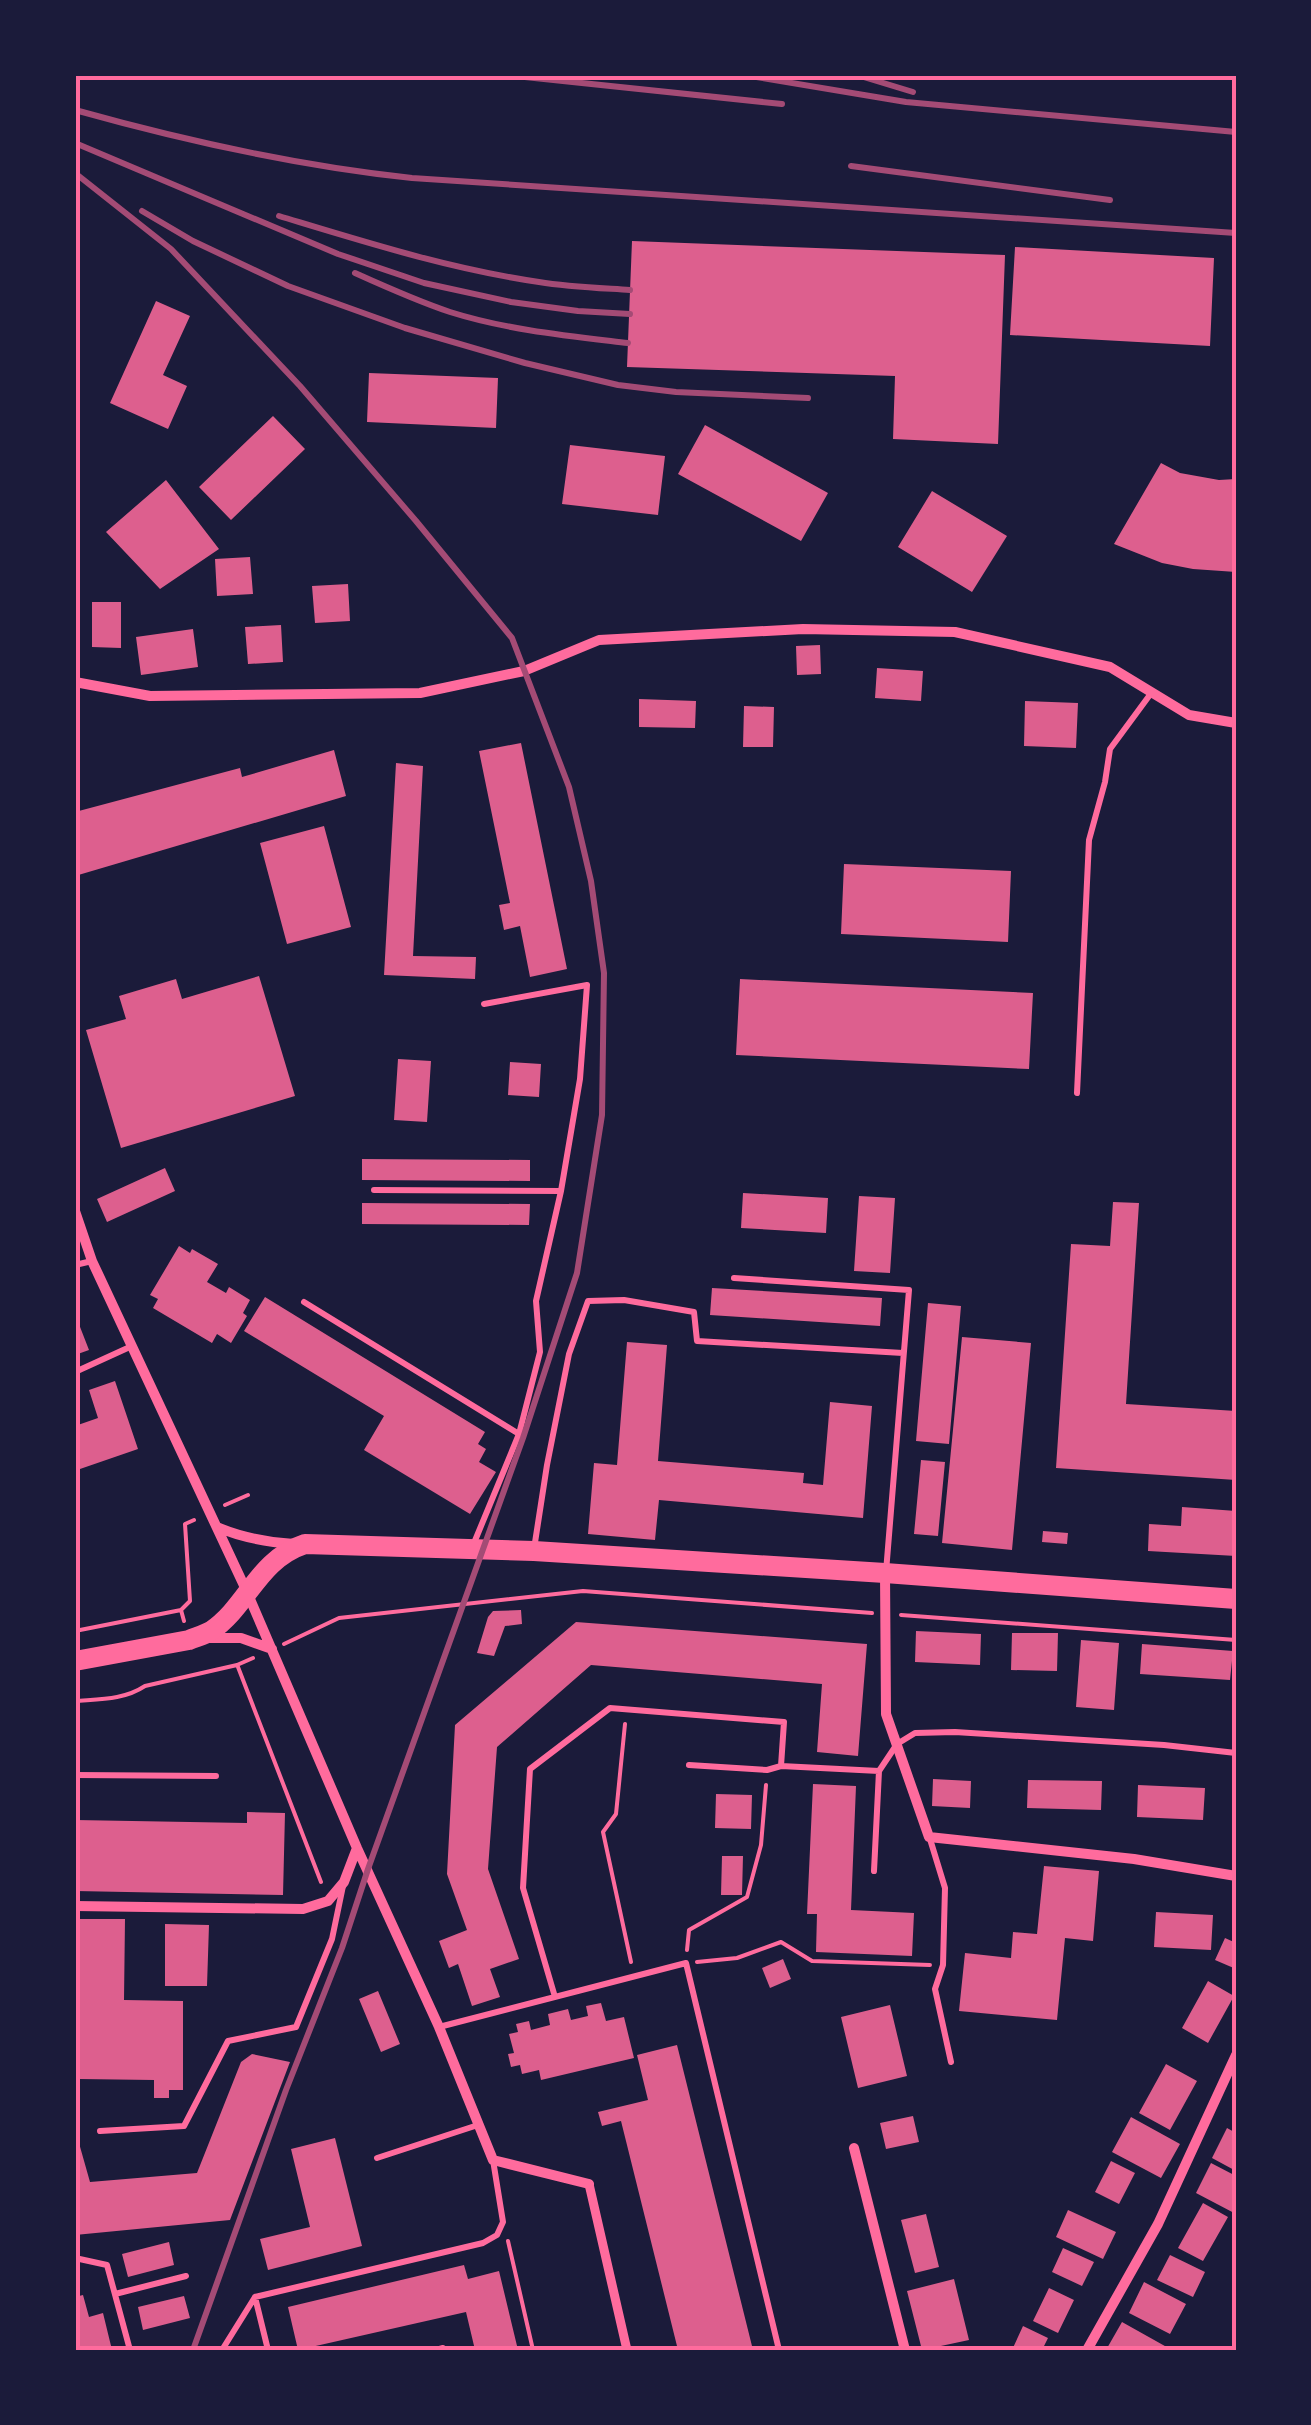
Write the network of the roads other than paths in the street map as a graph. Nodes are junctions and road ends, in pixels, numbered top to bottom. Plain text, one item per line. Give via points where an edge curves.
1 (75, 682) edge
2 (1152, 692) junction
3 (1236, 723) edge
4 (484, 1004) dead end
5 (1078, 1093) dead end
6 (374, 1190) dead end
7 (562, 1192) junction
8 (75, 1211) edge
9 (92, 1261) junction
10 (75, 1265) edge
11 (734, 1278) dead end
12 (304, 1302) dead end
13 (132, 1346) junction
14 (904, 1353) junction
15 (75, 1372) edge
16 (519, 1434) junction
17 (217, 1527) junction
18 (305, 1544) junction
19 (472, 1548) junction
20 (534, 1550) junction
21 (886, 1573) junction
22 (247, 1592) junction
23 (1236, 1599) edge
24 (189, 1640) junction
25 (272, 1649) junction
26 (75, 1661) edge
27 (897, 1744) junction
28 (1236, 1753) edge
29 (689, 1765) dead end
30 (781, 1766) junction
31 (879, 1771) junction
32 (75, 1775) edge
33 (216, 1776) dead end
34 (929, 1838) junction
35 (357, 1848) junction
36 (874, 1872) dead end
37 (1236, 1876) edge
38 (344, 1882) junction
39 (75, 1906) edge
40 (555, 1996) junction
41 (439, 2027) junction
42 (1236, 2055) edge
43 (951, 2062) dead end
44 (478, 2125) junction
45 (100, 2132) dead end
46 (854, 2148) dead end
47 (378, 2158) dead end
48 (493, 2160) junction
49 (589, 2184) joint
50 (75, 2258) edge
51 (186, 2276) dead end
52 (115, 2294) junction
53 (256, 2297) junction
54 (130, 2350) edge
55 (222, 2350) edge
56 (268, 2350) edge
57 (436, 2350) edge
58 (444, 2350) edge
59 (627, 2350) edge
60 (779, 2350) edge
61 (905, 2350) edge
62 (1087, 2350) edge

1 - 2 street via 150,696 420,693 524,671 599,640 803,630 955,632 1110,667
2 - 3 street via 1189,715
2 - 5 lane via 1110,750 1090,840
4 - 7 lane via 587,985
6 - 7 lane
7 - 16 lane via 536,1302 540,1352
8 - 9 street
9 - 10 lane
9 - 13 street
11 - 14 lane via 909,1290
12 - 16 lane
13 - 15 lane
13 - 17 street
14 - 20 lane via 697,1341 694,1312 624,1300 588,1302 569,1354
14 - 21 lane
16 - 19 lane
17 - 18 street via 262,1542
17 - 22 street
18 - 19 main road
18 - 22 main road via 279,1556
19 - 20 main road
20 - 21 main road
21 - 23 main road
21 - 27 street via 886,1714
22 - 24 main road via 213,1630
22 - 25 street
24 - 25 street via 242,1638
24 - 26 main road
25 - 35 street
27 - 28 lane via 915,1733 956,1732
27 - 31 lane
27 - 34 street
29 - 30 lane
30 - 31 lane
30 - 40 lane via 784,1722 610,1708 530,1770 523,1888
31 - 36 lane
32 - 33 lane
34 - 37 street
34 - 43 lane via 945,1888 943,1966 935,1989
35 - 38 street
35 - 41 street
38 - 39 street via 328,1901 304,1910
38 - 45 lane via 332,1939 296,2027 228,2041 184,2126
40 - 41 lane
40 - 60 lane via 686,1962
41 - 44 street
42 - 62 street via 1158,2224
44 - 47 lane
44 - 48 street
46 - 61 street
48 - 49 street
48 - 53 lane via 504,2222 497,2235
49 - 59 street
50 - 52 lane via 108,2265
51 - 52 lane
52 - 54 lane
53 - 55 lane
53 - 56 lane
57 - 58 lane

